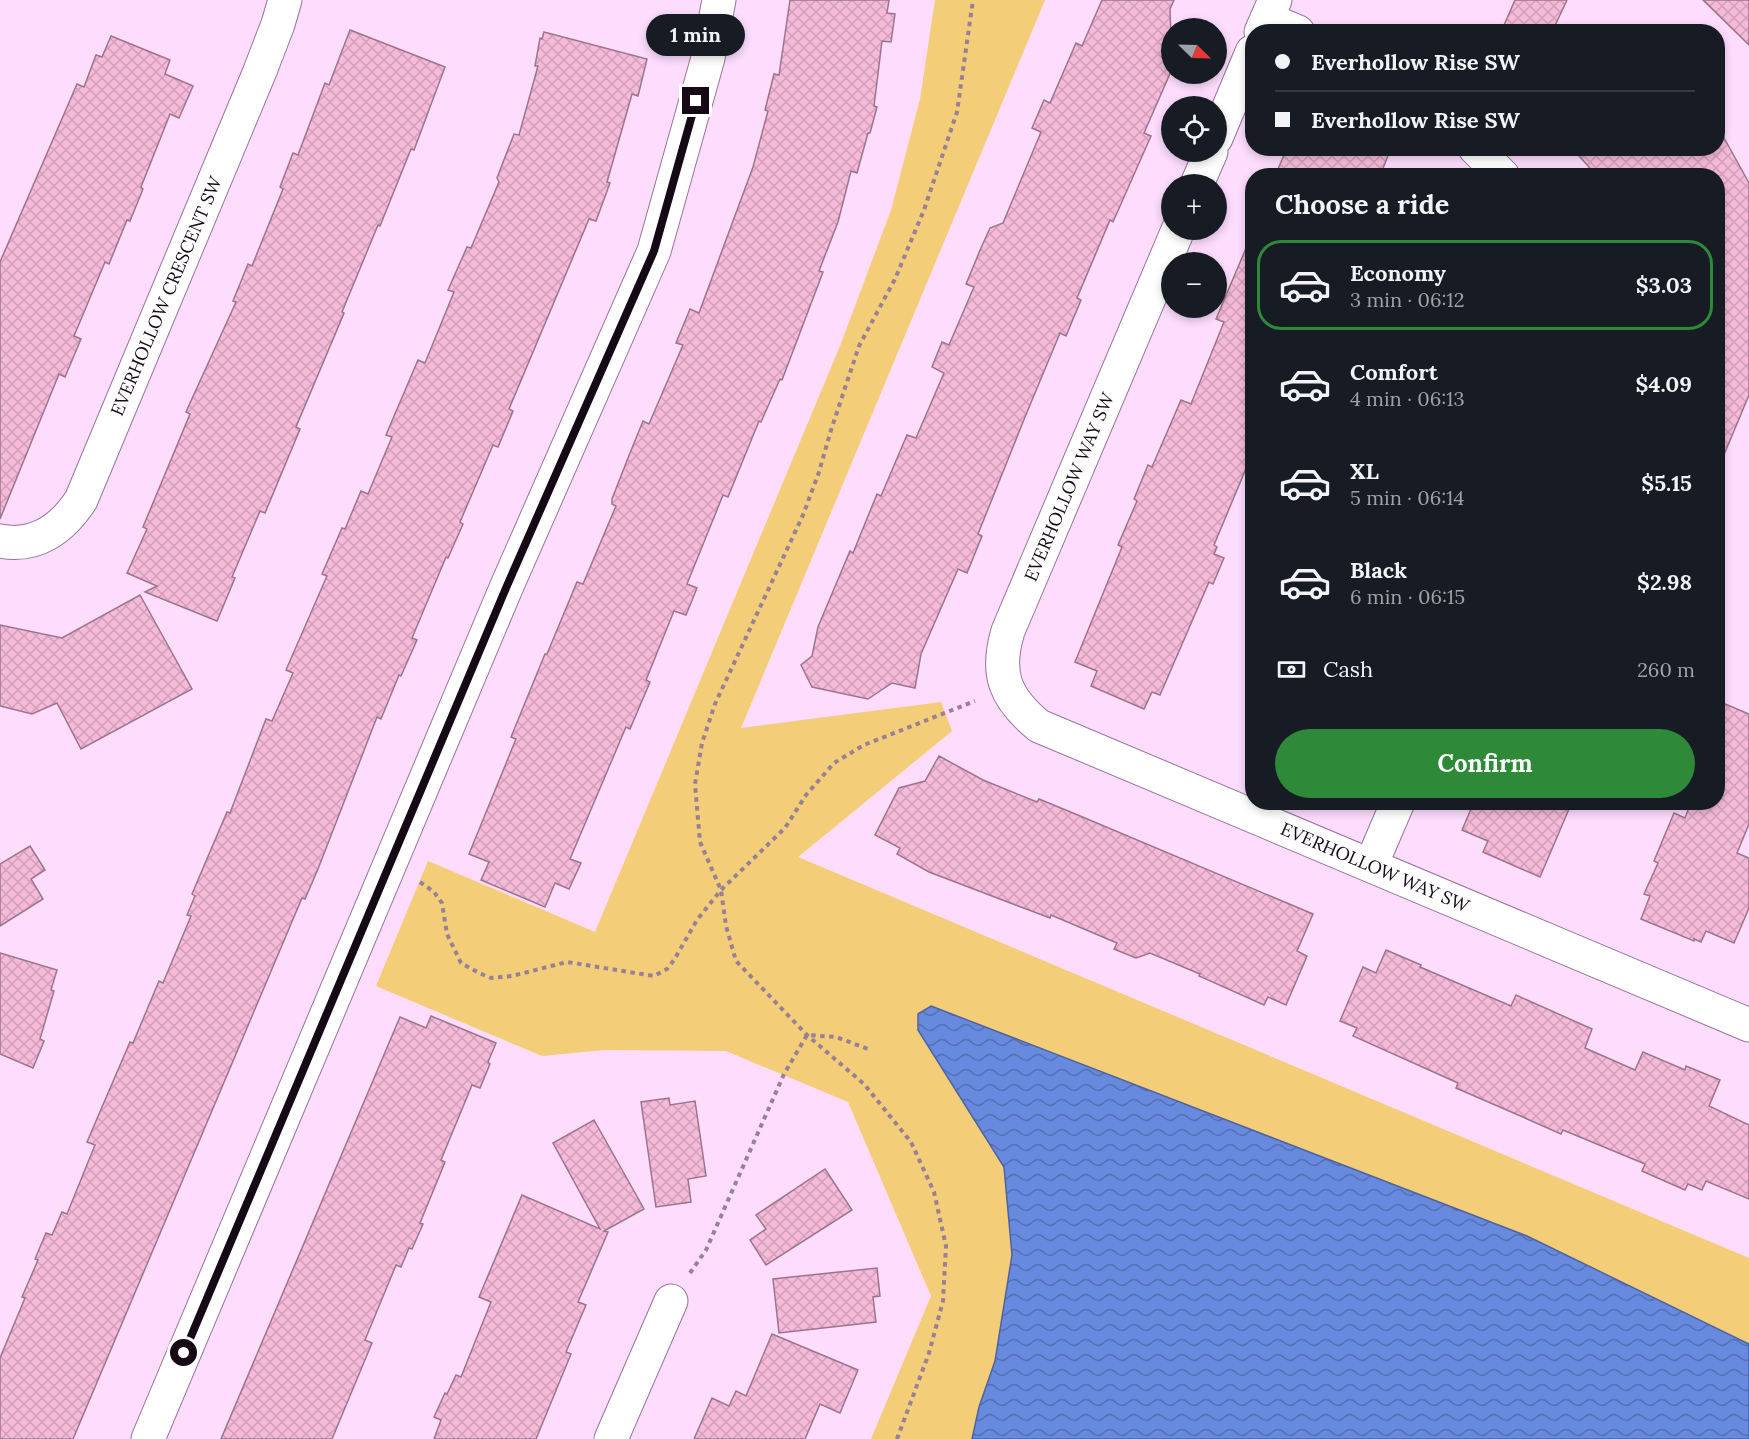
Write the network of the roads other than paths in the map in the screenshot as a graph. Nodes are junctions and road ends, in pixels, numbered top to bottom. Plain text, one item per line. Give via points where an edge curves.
1 (285, 0) edge
2 (719, 0) edge
3 (1268, 17) edge
4 (1282, 24) edge
5 (1245, 69) edge
6 (1227, 112) edge
7 (1483, 156) edge
8 (1495, 168) edge
9 (1174, 240) edge
10 (0, 541) edge
11 (1395, 810) edge
12 (1371, 865) junction
13 (1749, 1024) edge
14 (671, 1301) road end
15 (148, 1439) edge
16 (611, 1439) edge

1 - 10 street, EVERHOLLOW CRESCENT SW via 260,71 81,500 62,525 41,537 15,544
2 - 15 street via 708,58 654,251 506,588
3 - 4 street
5 - 6 street
7 - 8 street
9 - 12 street, EVERHOLLOW WAY SW via 1008,632 1001,670 1007,690 1021,711 1038,726
11 - 12 street
12 - 13 street, EVERHOLLOW WAY SW
14 - 16 street

